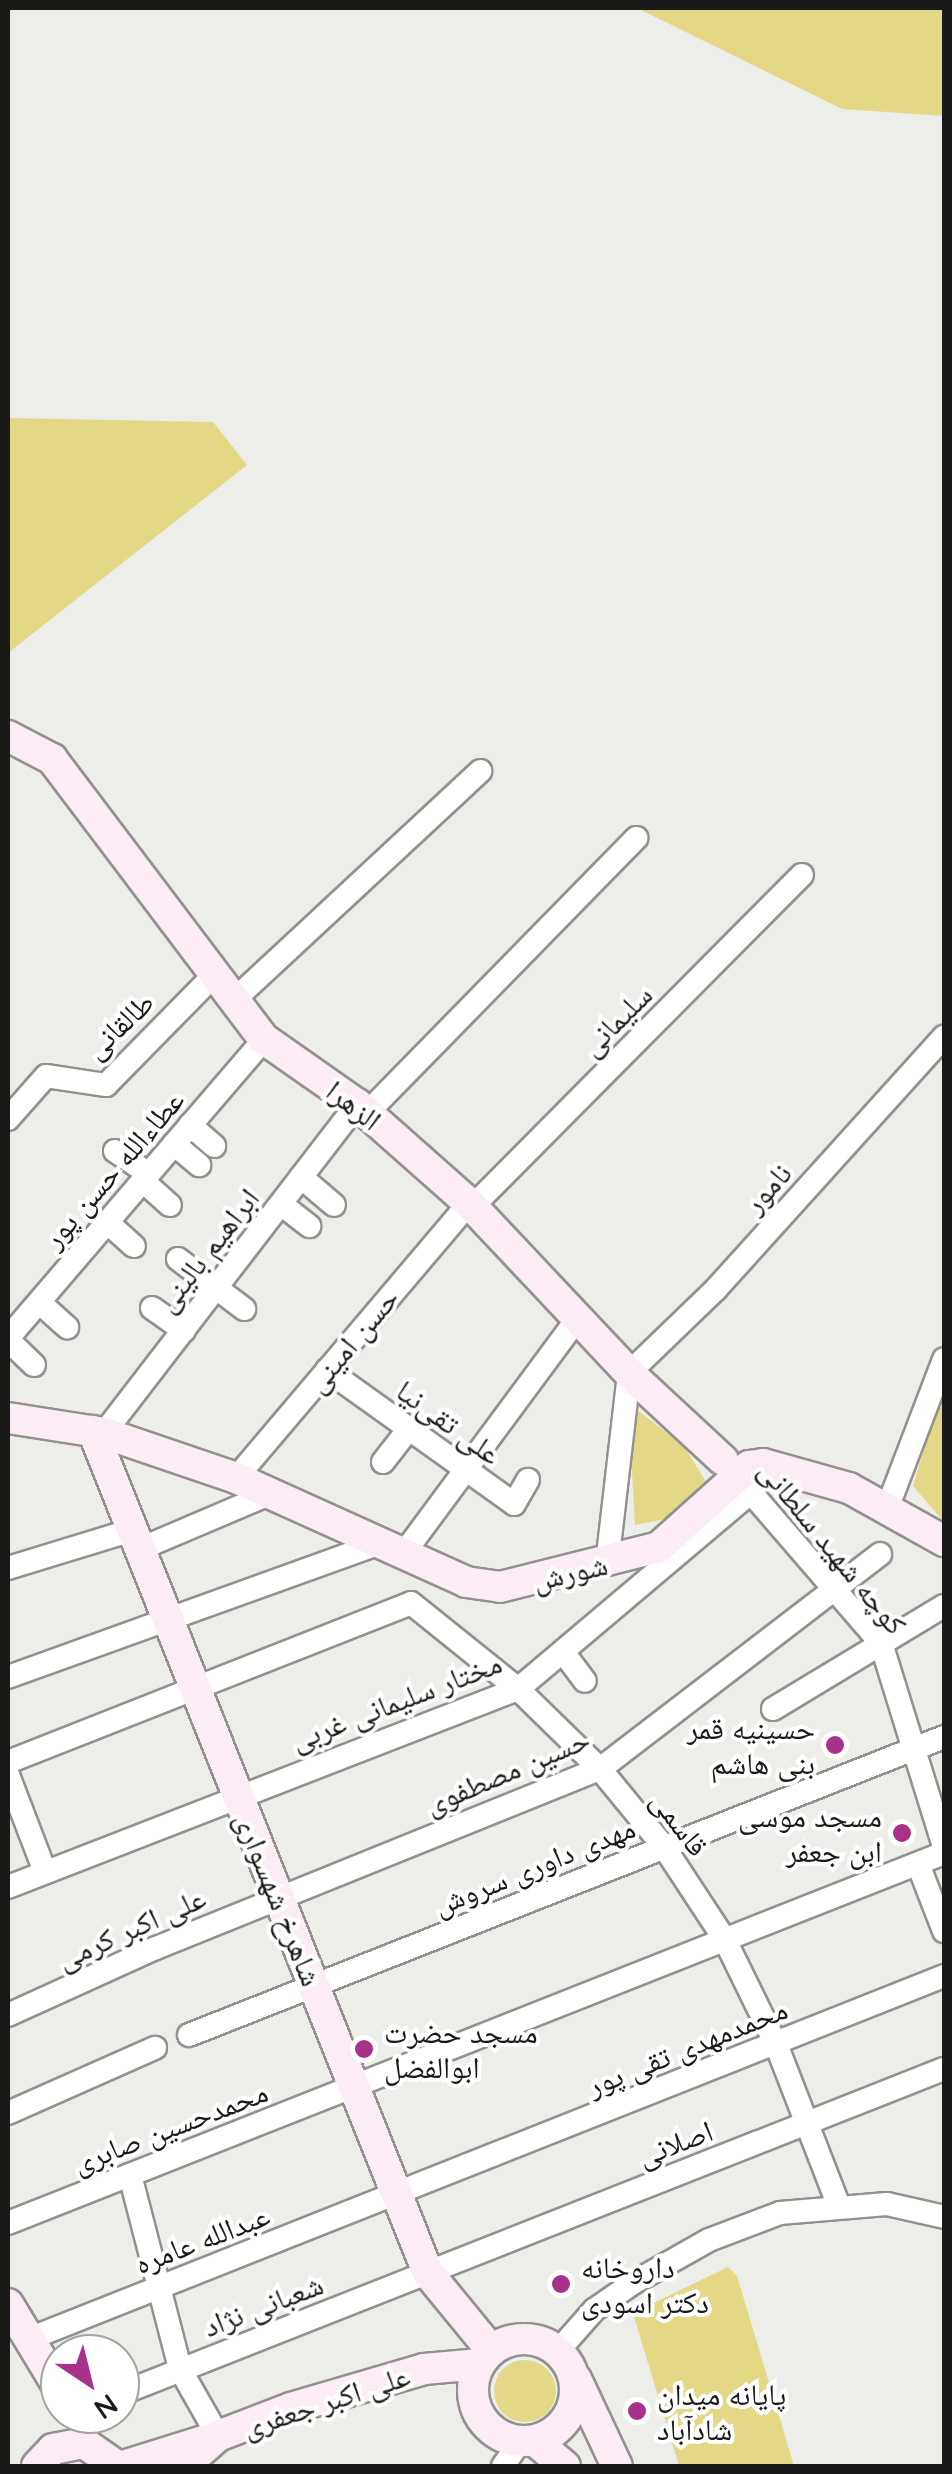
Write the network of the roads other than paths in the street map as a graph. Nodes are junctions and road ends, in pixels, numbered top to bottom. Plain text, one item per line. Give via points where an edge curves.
1 (8, 736) edge
2 (480, 771) dead end
3 (636, 838) dead end
4 (802, 875) dead end
5 (216, 973) junction
6 (235, 999) junction
7 (944, 1037) edge
8 (264, 1039) junction
9 (362, 1109) junction
10 (8, 1118) edge
11 (190, 1125) junction
12 (174, 1144) junction
13 (214, 1146) dead end
14 (115, 1151) dead end
15 (199, 1165) dead end
16 (146, 1177) junction
17 (301, 1177) junction
18 (281, 1204) junction
19 (170, 1205) dead end
20 (334, 1205) dead end
21 (470, 1205) junction
22 (107, 1222) junction
23 (309, 1226) dead end
24 (134, 1246) dead end
25 (178, 1259) dead end
26 (215, 1289) junction
27 (38, 1302) junction
28 (152, 1308) dead end
29 (244, 1310) dead end
30 (578, 1318) junction
31 (67, 1326) dead end
32 (184, 1330) junction
33 (8, 1339) edge
34 (944, 1359) edge
35 (34, 1365) dead end
36 (328, 1370) junction
37 (629, 1373) junction
38 (8, 1418) edge
39 (407, 1431) junction
40 (99, 1432) junction
41 (382, 1462) dead end
42 (466, 1471) junction
43 (737, 1477) junction
44 (236, 1478) junction
45 (528, 1480) dead end
46 (270, 1493) junction
47 (888, 1506) junction
48 (136, 1540) junction
49 (944, 1541) edge
50 (393, 1548) junction
51 (880, 1554) dead end
52 (944, 1562) edge
53 (608, 1564) junction
54 (8, 1568) edge
55 (836, 1589) junction
56 (944, 1606) edge
57 (169, 1622) junction
58 (881, 1644) junction
59 (563, 1652) junction
60 (8, 1678) edge
61 (585, 1682) dead end
62 (195, 1688) junction
63 (518, 1689) junction
64 (773, 1709) dead end
65 (944, 1737) edge
66 (914, 1749) junction
67 (8, 1762) edge
68 (600, 1769) junction
69 (8, 1775) edge
70 (238, 1794) junction
71 (664, 1848) junction
72 (944, 1849) edge
73 (918, 1864) junction
74 (45, 1872) junction
75 (8, 1887) edge
76 (278, 1897) junction
77 (944, 1931) edge
78 (726, 1940) junction
79 (944, 1976) edge
80 (314, 1986) junction
81 (8, 2015) edge
82 (189, 2035) dead end
83 (776, 2044) junction
84 (154, 2048) dead end
85 (944, 2069) edge
86 (354, 2088) junction
87 (8, 2112) edge
88 (806, 2123) junction
89 (130, 2176) junction
90 (397, 2195) junction
91 (836, 2199) dead end
92 (944, 2217) edge
93 (8, 2223) edge
94 (428, 2272) junction
95 (163, 2286) junction
96 (16, 2326) edge
97 (486, 2357) junction
98 (564, 2358) junction
99 (40, 2361) edge
100 (180, 2369) junction
101 (140, 2386) edge
102 (72, 2434) edge
103 (85, 2434) edge
104 (218, 2436) junction
105 (519, 2450) edge
106 (189, 2464) edge
107 (37, 2466) edge
108 (120, 2466) edge
109 (565, 2466) edge
110 (617, 2466) edge

1 - 5 street, الزهرا via 52,759
2 - 6 street
3 - 9 street, ابراهیم بالینی
4 - 21 street, سلیمانی
5 - 6 street, الزهرا
5 - 10 street, طالقانی via 106,1085 46,1076
6 - 8 street, الزهرا
7 - 37 street, نامور via 716,1289
8 - 9 street, الزهرا
8 - 11 street, عطاءالله حسن پور
9 - 17 street, ابراهیم بالینی
9 - 21 street, الزهرا
11 - 12 street, عطاءالله حسن پور
11 - 13 street
12 - 15 street
12 - 16 street, عطاءالله حسن پور
14 - 16 street
16 - 19 street
16 - 22 street, عطاءالله حسن پور
17 - 18 street, ابراهیم بالینی
17 - 20 street
18 - 23 street
18 - 26 street, ابراهیم بالینی
21 - 30 street, الزهرا
21 - 36 street, حسن امینی
22 - 24 street
22 - 27 street, عطاءالله حسن پور
25 - 26 street
26 - 29 street
26 - 32 street, ابراهیم بالینی
27 - 31 street
27 - 33 street, عطاءالله حسن پور
28 - 32 street
30 - 37 street, الزهرا
30 - 42 street
32 - 40 street, ابراهیم بالینی
33 - 35 street
34 - 47 street
36 - 39 street, علی تقی‌نیا
36 - 44 street, حسن امینی
37 - 43 street, الزهرا
37 - 53 street
38 - 40 street
39 - 41 street
39 - 42 street, علی تقی‌نیا
40 - 44 street
40 - 48 street, شاهرخ شهسواری
42 - 45 street, علی تقی‌نیا via 514,1504
42 - 50 street
43 - 47 street via 763,1464
43 - 52 street via 818,1494
43 - 53 street, شورش via 676,1537
43 - 55 street, کوچه شهید سلطانی
43 - 59 street, مختار سلیمانی غربی
44 - 46 street
46 - 48 street
46 - 50 street
47 - 49 street
48 - 54 street
48 - 57 street, شاهرخ شهسواری
50 - 53 street, شورش via 466,1582 500,1588
50 - 57 street
51 - 55 street, حسین مصطفوی
55 - 58 street, کوچه شهید سلطانی
55 - 68 street, حسین مصطفوی
56 - 58 street
57 - 60 street
57 - 62 street, شاهرخ شهسواری
58 - 64 street
58 - 66 street, کوچه شهید سلطانی
59 - 61 street
59 - 63 street, مختار سلیمانی غربی
62 - 63 street, قاسمی via 410,1603
62 - 67 street
62 - 70 street, شاهرخ شهسواری
63 - 68 street, قاسمی
63 - 70 street, مختار سلیمانی غربی
65 - 66 street, مهدی داوری سروش
66 - 71 street, مهدی داوری سروش
66 - 72 street, کوچه شهید سلطانی
68 - 71 street, قاسمی
68 - 76 street, حسین مصطفوی
69 - 74 street
70 - 74 street, مختار سلیمانی غربی
70 - 76 street, شاهرخ شهسواری
71 - 78 street, قاسمی
71 - 80 street, مهدی داوری سروش
72 - 73 street, محمدحسین صابری
73 - 77 street
73 - 78 street, محمدحسین صابری
74 - 75 street, مختار سلیمانی غربی
76 - 80 street, شاهرخ شهسواری
76 - 81 street, علی اکبر کرمی
78 - 83 street, قاسمی
78 - 86 street, محمدحسین صابری
79 - 83 street, محمدمهدی تقی پور
80 - 82 street, مهدی داوری سروش
80 - 86 street, شاهرخ شهسواری
83 - 88 street, قاسمی
83 - 90 street, محمدمهدی تقی پور
84 - 87 street
85 - 88 street, اصلانی
86 - 89 street, محمدحسین صابری
86 - 90 street, شاهرخ شهسواری
88 - 91 street, قاسمی
88 - 94 street, اصلانی
89 - 93 street, محمدحسین صابری
89 - 95 street
90 - 94 street, شاهرخ شهسواری
90 - 95 street, عبدالله عامره
92 - 98 street via 888,2204 780,2213 709,2240 633,2283 594,2310
94 - 97 street, شاهرخ شهسواری
94 - 100 street, شعبانی نژاد
95 - 96 street, عبدالله عامره
95 - 100 street
96 - 99 street
97 - 98 street via 532,2339
97 - 104 street, علی اکبر جعفری via 424,2369
97 - 105 street via 475,2407 492,2431
98 - 105 street via 576,2392 568,2418
98 - 110 street
100 - 101 street, شعبانی نژاد
100 - 104 street
102 - 107 street
103 - 108 street
104 - 106 street, علی اکبر جعفری
104 - 108 street
105 - 109 street

